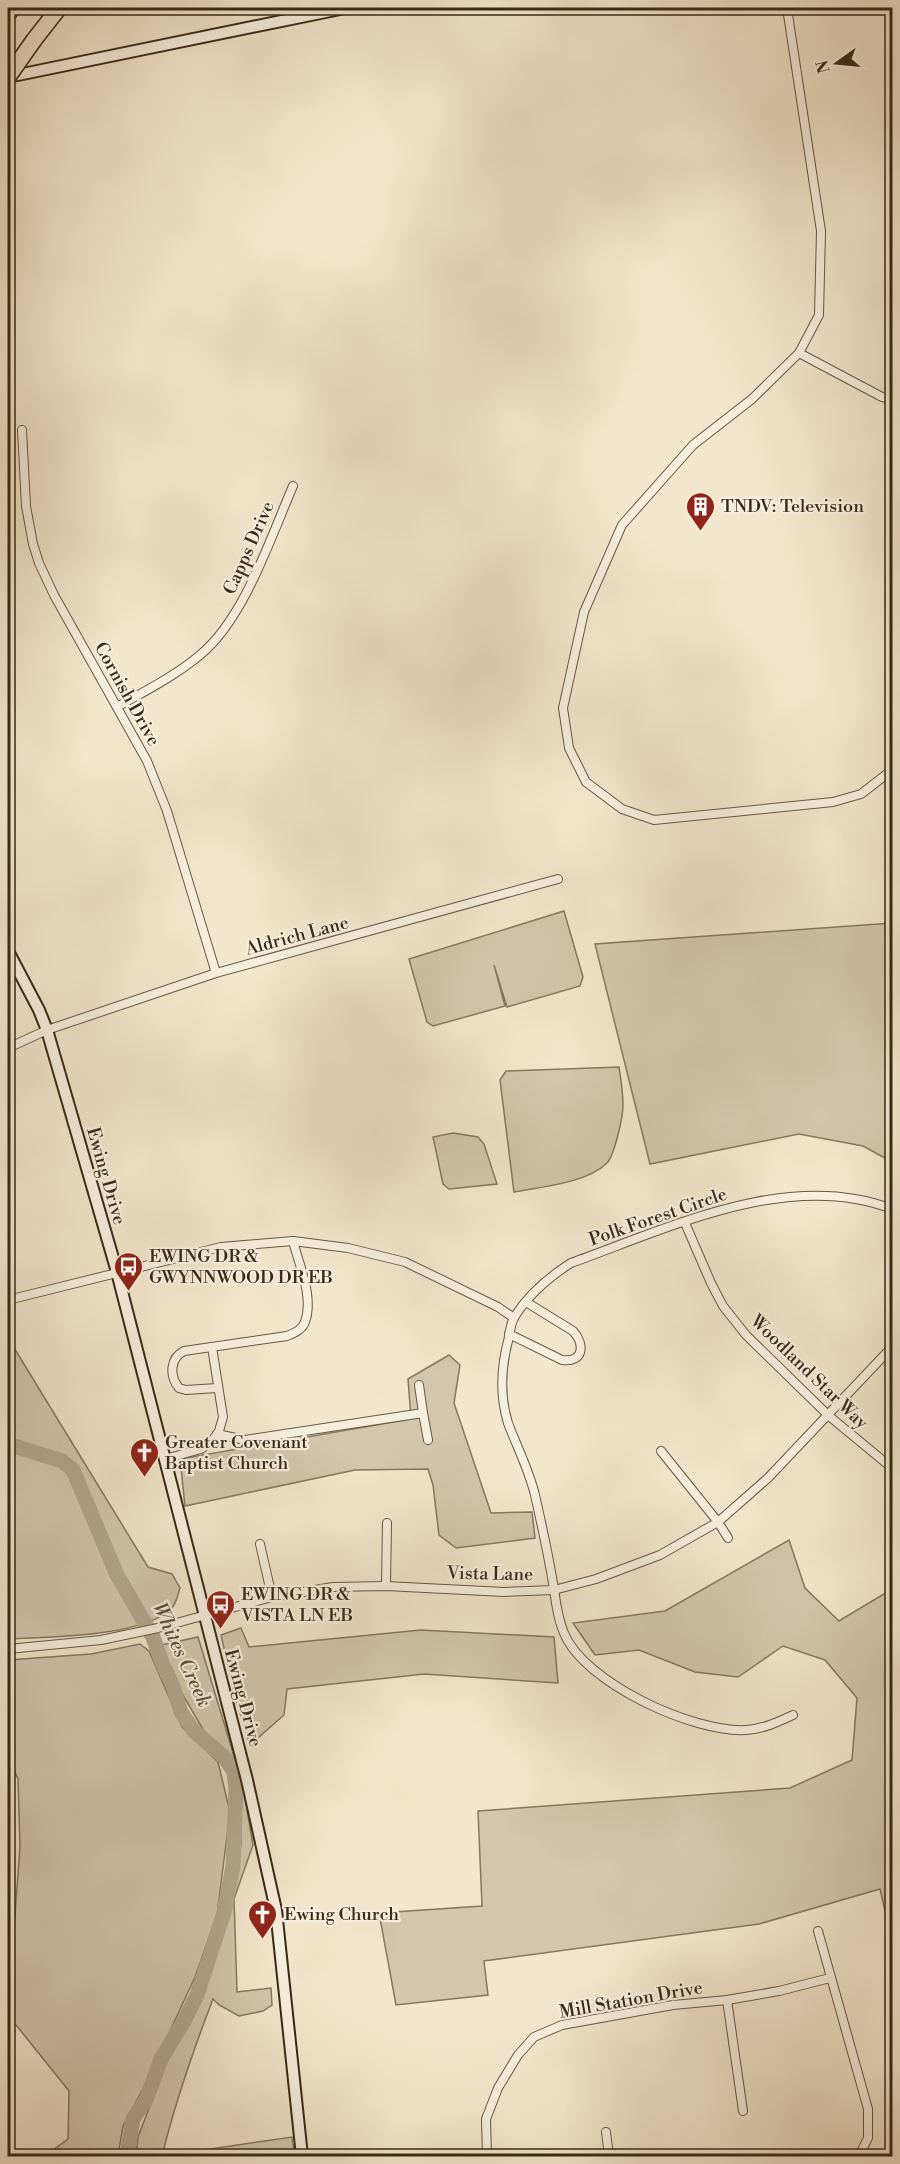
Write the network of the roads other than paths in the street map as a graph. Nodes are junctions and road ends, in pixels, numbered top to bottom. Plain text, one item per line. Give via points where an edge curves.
1 (12, 8) edge
2 (58, 8) edge
3 (345, 8) edge
4 (787, 8) edge
5 (331, 9) edge
6 (8, 14) edge
7 (8, 77) edge
8 (799, 353) junction
9 (892, 399) edge
10 (22, 430) dead end
11 (292, 486) dead end
12 (117, 707) junction
13 (892, 770) edge
14 (558, 879) dead end
15 (8, 951) edge
16 (216, 973) junction
17 (46, 1030) junction
18 (8, 1048) edge
19 (892, 1209) edge
20 (685, 1223) junction
21 (293, 1241) junction
22 (117, 1272) junction
23 (8, 1300) edge
24 (526, 1302) junction
25 (514, 1318) junction
26 (509, 1334) junction
27 (212, 1347) junction
28 (892, 1347) edge
29 (419, 1385) dead end
30 (217, 1388) junction
31 (423, 1413) junction
32 (829, 1416) junction
33 (217, 1434) junction
34 (428, 1440) dead end
35 (661, 1451) dead end
36 (165, 1459) junction
37 (892, 1468) edge
38 (387, 1522) dead end
39 (718, 1522) junction
40 (728, 1538) dead end
41 (260, 1544) dead end
42 (386, 1586) junction
43 (554, 1590) junction
44 (272, 1597) junction
45 (204, 1616) junction
46 (8, 1649) edge
47 (794, 1715) dead end
48 (818, 1931) dead end
49 (830, 1978) junction
50 (728, 2000) junction
51 (743, 2111) dead end
52 (606, 2132) dead end
53 (302, 2157) edge
54 (487, 2157) edge
55 (609, 2157) edge
56 (859, 2157) edge

1 - 6 highway
2 - 7 highway, bridge
3 - 5 street
4 - 8 street via 821,231 819,315
5 - 7 street
8 - 9 street
8 - 13 street via 752,399 693,445 622,525 584,612 563,708 569,748 586,782 622,809 654,820 833,802 861,794
10 - 12 street, Cornish Drive via 26,506 39,563
11 - 12 street, Capps Drive via 244,599 214,640 200,655
12 - 16 street, Cornish Drive via 147,760 167,811
14 - 16 street, Aldrich Lane
15 - 17 street, Ewing Drive
16 - 17 street, Aldrich Lane
17 - 18 street, Aldrich Lane
17 - 22 street, Ewing Drive
19 - 20 street, Polk Forest Circle via 872,1201 827,1195 785,1197 731,1206
20 - 24 street, Polk Forest Circle via 571,1263 550,1276
20 - 32 street, Woodland Star Way via 729,1313 746,1335
21 - 22 street via 221,1247
21 - 25 street via 348,1248 405,1262
21 - 27 street via 308,1298 301,1329 287,1336
22 - 23 street
22 - 36 street, Ewing Drive
24 - 25 street, Polk Forest Circle
24 - 26 street via 573,1331 579,1338 580,1353 569,1361 562,1360
25 - 26 street, Polk Forest Circle
26 - 43 street, Polk Forest Circle via 501,1390 508,1422 532,1480
27 - 30 street
27 - 30 street via 176,1355 172,1375 175,1384 186,1390
28 - 32 street, Vista Lane
29 - 31 street
30 - 33 street via 223,1417
31 - 33 street via 245,1440
31 - 34 street
32 - 37 street, Woodland Star Way
32 - 39 street, Vista Lane
33 - 36 street via 201,1449
35 - 39 street
36 - 45 street, Ewing Drive
38 - 42 street
39 - 40 street
39 - 43 street, Vista Lane via 660,1555
41 - 44 street
42 - 43 street, Vista Lane via 504,1593
42 - 44 street, Vista Lane via 333,1587
43 - 47 street, Polk Forest Circle via 559,1620 571,1646 599,1676 628,1693 679,1717 724,1728 763,1728
44 - 45 street, Vista Lane
45 - 46 street, Vista Lane via 100,1640
45 - 53 street, Ewing Drive via 276,1910
48 - 49 street
49 - 50 street, Mill Station Drive
49 - 56 street via 868,2109 868,2138
50 - 51 street
50 - 54 street, Mill Station Drive via 673,2004 562,2025 534,2037 498,2088 486,2119
52 - 55 street

